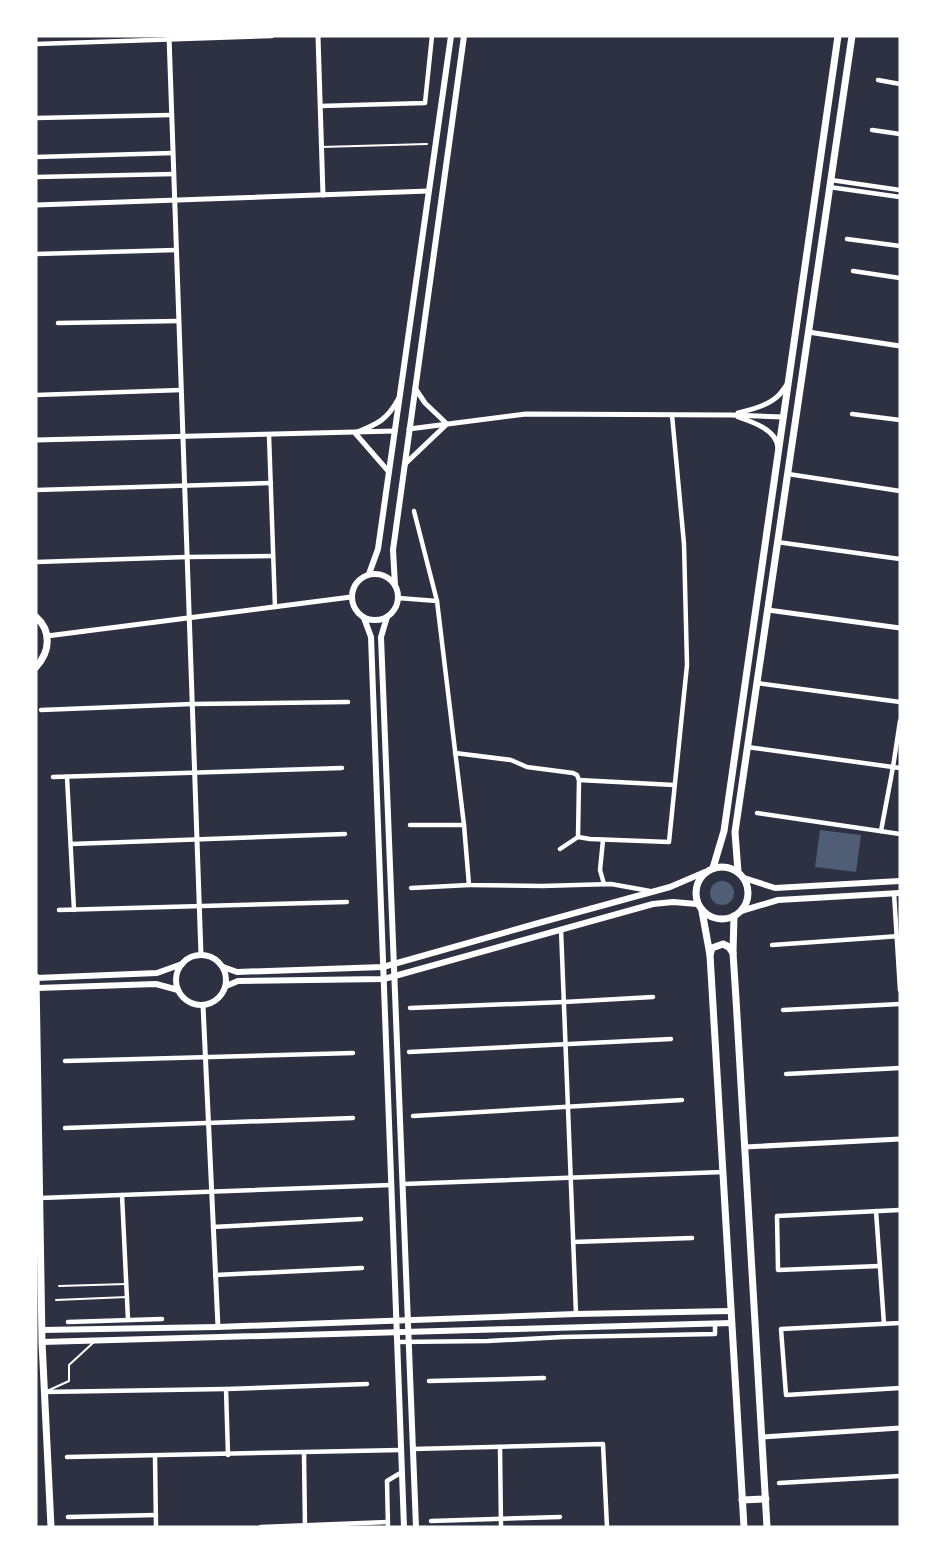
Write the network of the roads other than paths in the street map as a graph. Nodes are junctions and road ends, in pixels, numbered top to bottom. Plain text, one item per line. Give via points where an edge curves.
1 (272, 36) edge
2 (318, 36) edge
3 (432, 36) edge
4 (451, 36) edge
5 (464, 36) edge
6 (838, 36) edge
7 (852, 36) edge
8 (169, 38) edge
9 (36, 44) edge
10 (879, 80) dead end
11 (900, 84) edge
12 (320, 106) junction
13 (171, 115) junction
14 (36, 118) edge
15 (872, 130) dead end
16 (900, 134) edge
17 (427, 144) dead end
18 (321, 147) junction
19 (173, 153) junction
20 (36, 157) edge
21 (174, 174) junction
22 (36, 177) edge
23 (830, 184) junction
24 (900, 190) edge
25 (429, 191) junction
26 (323, 195) junction
27 (900, 197) edge
28 (174, 200) junction
29 (36, 205) edge
30 (847, 239) dead end
31 (900, 246) edge
32 (176, 250) junction
33 (36, 255) edge
34 (853, 272) dead end
35 (900, 278) edge
36 (179, 321) junction
37 (58, 323) dead end
38 (808, 332) junction
39 (900, 346) edge
40 (788, 382) junction
41 (415, 388) junction
42 (181, 390) junction
43 (36, 394) edge
44 (400, 396) junction
45 (852, 414) dead end
46 (672, 415) junction
47 (731, 415) junction
48 (783, 417) junction
49 (900, 420) edge
50 (447, 424) junction
51 (409, 429) junction
52 (395, 431) junction
53 (356, 433) junction
54 (269, 435) junction
55 (183, 437) junction
56 (36, 440) edge
57 (778, 454) junction
58 (405, 464) junction
59 (389, 472) junction
60 (788, 474) junction
61 (270, 483) junction
62 (185, 486) junction
63 (36, 490) edge
64 (900, 491) edge
65 (414, 511) dead end
66 (777, 542) junction
67 (273, 556) junction
68 (187, 557) junction
69 (900, 559) edge
70 (36, 562) edge
71 (369, 574) junction
72 (395, 585) junction
73 (351, 597) junction
74 (398, 598) junction
75 (437, 601) junction
76 (275, 607) junction
77 (768, 610) junction
78 (36, 616) edge
79 (387, 617) junction
80 (189, 618) junction
81 (364, 618) junction
82 (900, 628) edge
83 (47, 636) junction
84 (39, 664) edge
85 (36, 675) edge
86 (757, 683) junction
87 (348, 702) dead end
88 (900, 702) edge
89 (192, 704) junction
90 (41, 710) dead end
91 (900, 721) edge
92 (747, 747) junction
93 (455, 753) junction
94 (893, 767) junction
95 (342, 768) dead end
96 (900, 768) edge
97 (194, 773) junction
98 (53, 777) dead end
99 (68, 777) junction
100 (579, 780) junction
101 (674, 785) junction
102 (757, 813) dead end
103 (410, 825) dead end
104 (464, 825) junction
105 (881, 831) junction
106 (345, 834) dead end
107 (900, 834) edge
108 (578, 837) junction
109 (197, 839) junction
110 (603, 840) junction
111 (70, 843) junction
112 (560, 849) dead end
113 (713, 868) junction
114 (705, 872) junction
115 (738, 872) junction
116 (744, 878) junction
117 (900, 882) edge
118 (604, 884) junction
119 (469, 885) junction
120 (411, 888) dead end
121 (653, 892) junction
122 (897, 893) edge
123 (347, 902) dead end
124 (697, 903) junction
125 (199, 906) junction
126 (59, 910) dead end
127 (74, 910) junction
128 (702, 911) junction
129 (741, 911) junction
130 (734, 916) junction
131 (561, 929) junction
132 (898, 936) edge
133 (772, 945) dead end
134 (734, 953) junction
135 (201, 955) junction
136 (710, 955) junction
137 (183, 963) junction
138 (394, 964) junction
139 (223, 967) junction
140 (383, 967) junction
141 (395, 976) junction
142 (36, 977) edge
143 (384, 979) junction
144 (226, 986) junction
145 (36, 988) edge
146 (178, 990) junction
147 (900, 990) edge
148 (653, 997) dead end
149 (564, 1002) junction
150 (900, 1004) edge
151 (203, 1005) junction
152 (410, 1008) dead end
153 (783, 1010) dead end
154 (671, 1039) dead end
155 (566, 1045) junction
156 (409, 1052) dead end
157 (353, 1053) dead end
158 (206, 1056) junction
159 (65, 1061) dead end
160 (900, 1068) edge
161 (786, 1074) dead end
162 (682, 1100) dead end
163 (568, 1107) junction
164 (413, 1116) dead end
165 (353, 1118) dead end
166 (209, 1123) junction
167 (65, 1128) dead end
168 (900, 1139) edge
169 (745, 1147) junction
170 (723, 1172) junction
171 (571, 1178) junction
172 (403, 1184) junction
173 (391, 1185) junction
174 (212, 1192) junction
175 (123, 1195) junction
176 (40, 1198) junction
177 (900, 1210) edge
178 (876, 1211) junction
179 (361, 1219) dead end
180 (213, 1227) junction
181 (692, 1238) dead end
182 (573, 1242) junction
183 (880, 1266) junction
184 (362, 1268) dead end
185 (215, 1275) junction
186 (126, 1284) junction
187 (59, 1286) dead end
188 (127, 1297) junction
189 (56, 1300) dead end
190 (731, 1311) junction
191 (576, 1314) junction
192 (162, 1319) dead end
193 (128, 1320) junction
194 (396, 1321) junction
195 (408, 1321) junction
196 (68, 1322) dead end
197 (715, 1323) junction
198 (732, 1323) junction
199 (900, 1323) edge
200 (674, 1324) junction
201 (884, 1324) junction
202 (642, 1325) junction
203 (218, 1327) junction
204 (39, 1330) edge
205 (409, 1331) junction
206 (397, 1332) junction
207 (674, 1334) junction
208 (642, 1335) junction
209 (96, 1340) junction
210 (409, 1341) junction
211 (39, 1342) edge
212 (397, 1342) junction
213 (544, 1378) dead end
214 (429, 1381) dead end
215 (367, 1384) dead end
216 (900, 1388) edge
217 (226, 1389) junction
218 (44, 1392) junction
219 (900, 1428) edge
220 (762, 1437) junction
221 (500, 1447) junction
222 (413, 1449) junction
223 (401, 1450) junction
224 (304, 1453) junction
225 (228, 1455) junction
226 (155, 1456) junction
227 (67, 1457) dead end
228 (402, 1472) junction
229 (900, 1476) edge
230 (778, 1483) dead end
231 (766, 1499) junction
232 (742, 1500) junction
233 (156, 1515) junction
234 (68, 1517) dead end
235 (560, 1517) dead end
236 (501, 1519) junction
237 (431, 1521) dead end
238 (388, 1524) edge
239 (305, 1526) edge
240 (51, 1527) edge
241 (156, 1527) edge
242 (261, 1527) edge
243 (404, 1527) edge
244 (416, 1527) edge
245 (501, 1527) edge
246 (607, 1527) edge
247 (744, 1527) edge
248 (767, 1527) edge

1 - 8 street
2 - 12 street
3 - 12 street via 425,104
4 - 25 main road
5 - 41 main road
6 - 40 main road
7 - 23 main road
8 - 9 street
8 - 13 street
10 - 11 street
12 - 18 street
13 - 14 street
13 - 19 street
15 - 16 street
17 - 18 lane
18 - 26 street
19 - 20 street
19 - 21 street
21 - 22 street
21 - 28 street
23 - 24 street
23 - 27 street
23 - 38 main road
25 - 26 street
25 - 44 main road
26 - 28 street
28 - 29 street
28 - 32 street
30 - 31 street
32 - 33 street
32 - 36 street
34 - 35 street
36 - 37 street
36 - 42 street
38 - 39 street
38 - 60 main road
40 - 47 street via 769,402
40 - 48 main road
41 - 50 street
41 - 51 main road
42 - 43 street
42 - 55 street
44 - 52 main road
44 - 53 street via 392,411 377,424
45 - 49 street
46 - 47 street
46 - 50 street via 526,414
46 - 101 street via 684,544 687,665
47 - 48 street
47 - 57 street via 765,430 777,443
48 - 57 main road
50 - 51 street
50 - 58 street
51 - 58 main road
52 - 53 street
52 - 59 main road
53 - 54 street
53 - 59 street
54 - 55 street
54 - 61 street
55 - 56 street
55 - 62 street
57 - 113 main road via 724,831
58 - 72 main road via 393,550
59 - 71 main road via 378,549
60 - 64 street
60 - 66 main road
61 - 62 street
61 - 67 street
62 - 63 street
62 - 68 street
65 - 75 street
66 - 69 street
66 - 77 main road
67 - 68 street
67 - 76 street
68 - 70 street
68 - 80 street
71 - 72 main road via 381,574
71 - 73 main road via 356,583
72 - 74 main road
73 - 76 street
73 - 81 main road via 354,609
74 - 75 street
74 - 79 main road
75 - 93 street
76 - 80 street
77 - 82 street
77 - 86 main road
78 - 83 main road
79 - 81 main road
79 - 138 main road via 381,637
80 - 83 street
80 - 89 street
81 - 140 main road via 371,637
83 - 84 main road via 46,653
84 - 85 main road
86 - 88 street
86 - 92 main road
87 - 89 street
89 - 90 street
89 - 97 street
91 - 94 street
92 - 94 street
92 - 115 main road via 735,832
93 - 100 street via 573,773
93 - 104 street
94 - 96 street
94 - 105 street
95 - 97 street
97 - 99 street
97 - 109 street
98 - 99 street
99 - 111 street
100 - 101 street
100 - 108 street
101 - 110 street via 669,842
102 - 105 street
103 - 104 street
104 - 119 street
105 - 107 street
106 - 109 street
108 - 110 street
108 - 112 street
109 - 111 street
109 - 125 street
110 - 118 street via 600,870
111 - 127 street
113 - 114 main road
113 - 115 main road via 722,866
114 - 121 main road
114 - 124 main road via 696,886
115 - 116 main road
116 - 117 main road via 775,888
116 - 129 main road via 748,895
118 - 119 street
118 - 121 street
119 - 120 street
121 - 138 main road
122 - 129 main road via 778,900
122 - 132 street
123 - 125 street
124 - 128 main road
124 - 131 main road via 653,904
125 - 127 street
125 - 135 street
126 - 127 street
128 - 130 main road via 714,918
128 - 136 main road
129 - 130 main road
130 - 134 main road
131 - 141 main road
131 - 149 street
132 - 133 street
132 - 147 street
134 - 136 main road via 723,944 712,948
134 - 169 main road
135 - 137 main road
135 - 139 main road via 213,958
136 - 170 main road
137 - 142 main road via 156,973
137 - 146 main road via 177,976
138 - 140 main road
138 - 141 main road
139 - 140 main road via 237,972
139 - 144 main road
140 - 143 main road
141 - 143 main road
141 - 172 main road
142 - 145 main road
143 - 144 main road via 238,981
143 - 173 main road
144 - 151 main road via 215,1001
145 - 146 main road via 156,984
145 - 176 main road
146 - 151 main road via 191,1003
148 - 149 street
149 - 152 street
149 - 155 street
150 - 153 street
151 - 158 street
154 - 155 street
155 - 156 street
155 - 163 street
157 - 158 street
158 - 159 street
158 - 166 street
160 - 161 street
162 - 163 street
163 - 164 street
163 - 171 street
165 - 166 street
166 - 167 street
166 - 174 street
168 - 169 street
169 - 220 main road
170 - 171 street
170 - 190 main road
171 - 172 street
171 - 182 street
172 - 195 main road
173 - 174 street
173 - 194 main road
174 - 175 street
174 - 180 street
175 - 176 street
175 - 186 street
176 - 204 main road
177 - 178 street
178 - 183 street
178 - 183 street via 777,1216 778,1270
179 - 180 street
180 - 185 street
181 - 182 street
182 - 191 street
183 - 201 street
184 - 185 street
185 - 203 street
186 - 187 lane
186 - 188 street
188 - 189 lane
188 - 193 street
190 - 191 main road
190 - 198 main road
191 - 195 main road
192 - 193 street
193 - 196 street
194 - 195 main road
194 - 203 main road
194 - 206 main road
195 - 205 main road
197 - 198 main road
197 - 200 main road
197 - 207 street via 715,1334
198 - 232 main road
199 - 201 street
200 - 202 main road
200 - 207 street
201 - 216 street via 781,1329 786,1395
202 - 205 main road
202 - 208 street
203 - 204 main road
204 - 211 main road
205 - 206 main road
205 - 210 main road
206 - 209 main road
206 - 212 main road
207 - 208 street
208 - 210 street
209 - 211 main road
209 - 218 lane via 69,1365 69,1381
210 - 212 street
210 - 222 main road
211 - 218 main road
212 - 223 main road
213 - 214 street
215 - 217 street
217 - 218 street
217 - 225 street
218 - 240 main road
219 - 220 street
220 - 231 main road
221 - 222 street
221 - 236 street
221 - 246 street via 603,1444
222 - 244 main road
223 - 224 street
223 - 228 main road
224 - 225 street
224 - 239 street
225 - 226 street
226 - 227 street
226 - 233 street
228 - 238 street via 387,1481
228 - 243 main road
229 - 230 street
231 - 232 main road
231 - 248 main road
232 - 247 main road
233 - 234 street
233 - 241 street
235 - 236 street
236 - 237 street
236 - 245 street
238 - 239 street
239 - 242 street

